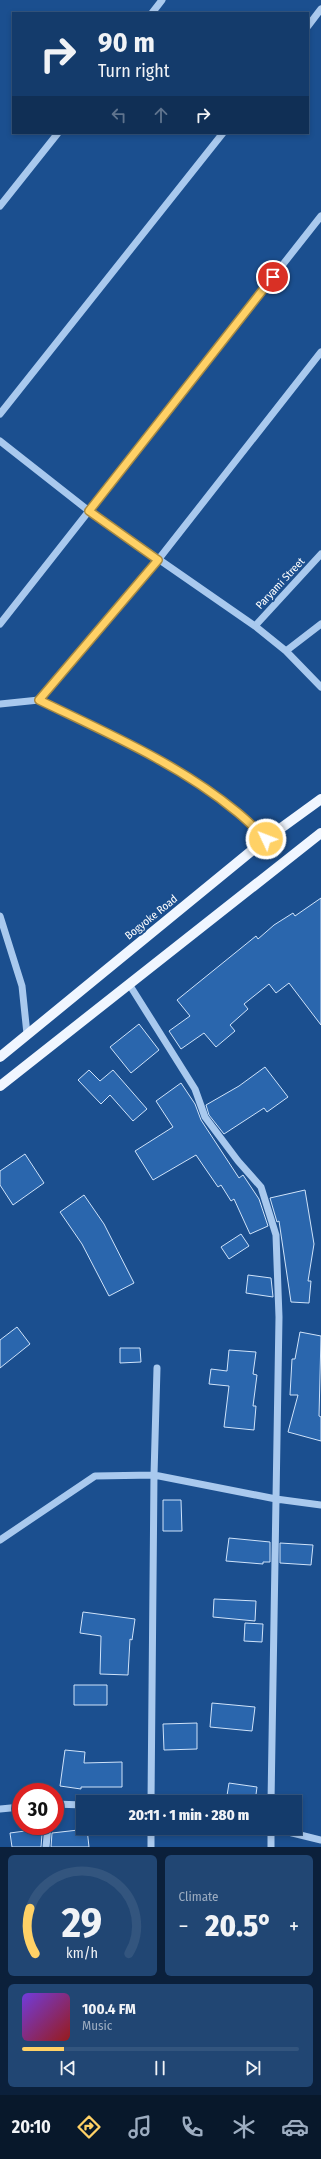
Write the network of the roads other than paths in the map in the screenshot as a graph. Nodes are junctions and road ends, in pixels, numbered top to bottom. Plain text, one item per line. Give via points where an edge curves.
1 (162, 0) edge
2 (321, 9) edge
3 (153, 12) edge
4 (309, 25) edge
5 (57, 134) edge
6 (222, 134) edge
7 (0, 206) edge
8 (321, 216) edge
9 (321, 352) edge
10 (0, 414) edge
11 (0, 441) edge
12 (89, 511) junction
13 (321, 554) edge
14 (158, 560) junction
15 (0, 624) edge
16 (321, 624) edge
17 (255, 626) junction
18 (286, 651) junction
19 (321, 687) edge
20 (39, 700) junction
21 (0, 704) edge
22 (321, 800) edge
23 (321, 832) edge
24 (266, 839) junction
25 (0, 916) edge
26 (130, 984) junction
27 (27, 1034) junction
28 (0, 1057) edge
29 (0, 1086) edge
30 (157, 1368) dead end
31 (154, 1475) junction
32 (276, 1499) junction
33 (321, 1505) edge
34 (0, 1540) edge
35 (151, 1795) edge
36 (271, 1795) edge
37 (64, 1804) edge
38 (76, 1805) edge
39 (12, 1807) edge
40 (0, 1809) edge
41 (47, 1835) edge
42 (151, 1835) edge
43 (271, 1835) edge
44 (300, 1835) edge
45 (321, 1840) edge
46 (46, 1847) edge
47 (151, 1847) edge
48 (271, 1847) edge

1 - 3 street
2 - 4 street
5 - 7 street
6 - 10 street
8 - 12 street
9 - 14 street
11 - 12 street
12 - 14 street
12 - 15 street
13 - 17 street, Paryami Street
14 - 17 street
14 - 20 street
16 - 18 street
17 - 18 street
18 - 19 street
20 - 21 street
20 - 24 street via 177,770 237,812
22 - 24 main road, Bogyoke Road
23 - 26 main road
24 - 27 main road, Bogyoke Road
25 - 27 street via 22,986
26 - 29 main road
26 - 32 street via 195,1089 205,1117 261,1187 276,1234 279,1317
27 - 28 main road, Bogyoke Road
30 - 31 street
31 - 32 street
31 - 34 street via 95,1476
31 - 35 street
32 - 33 street
32 - 36 street
37 - 38 street
39 - 40 street
41 - 46 street
42 - 47 street
43 - 48 street
44 - 45 street

